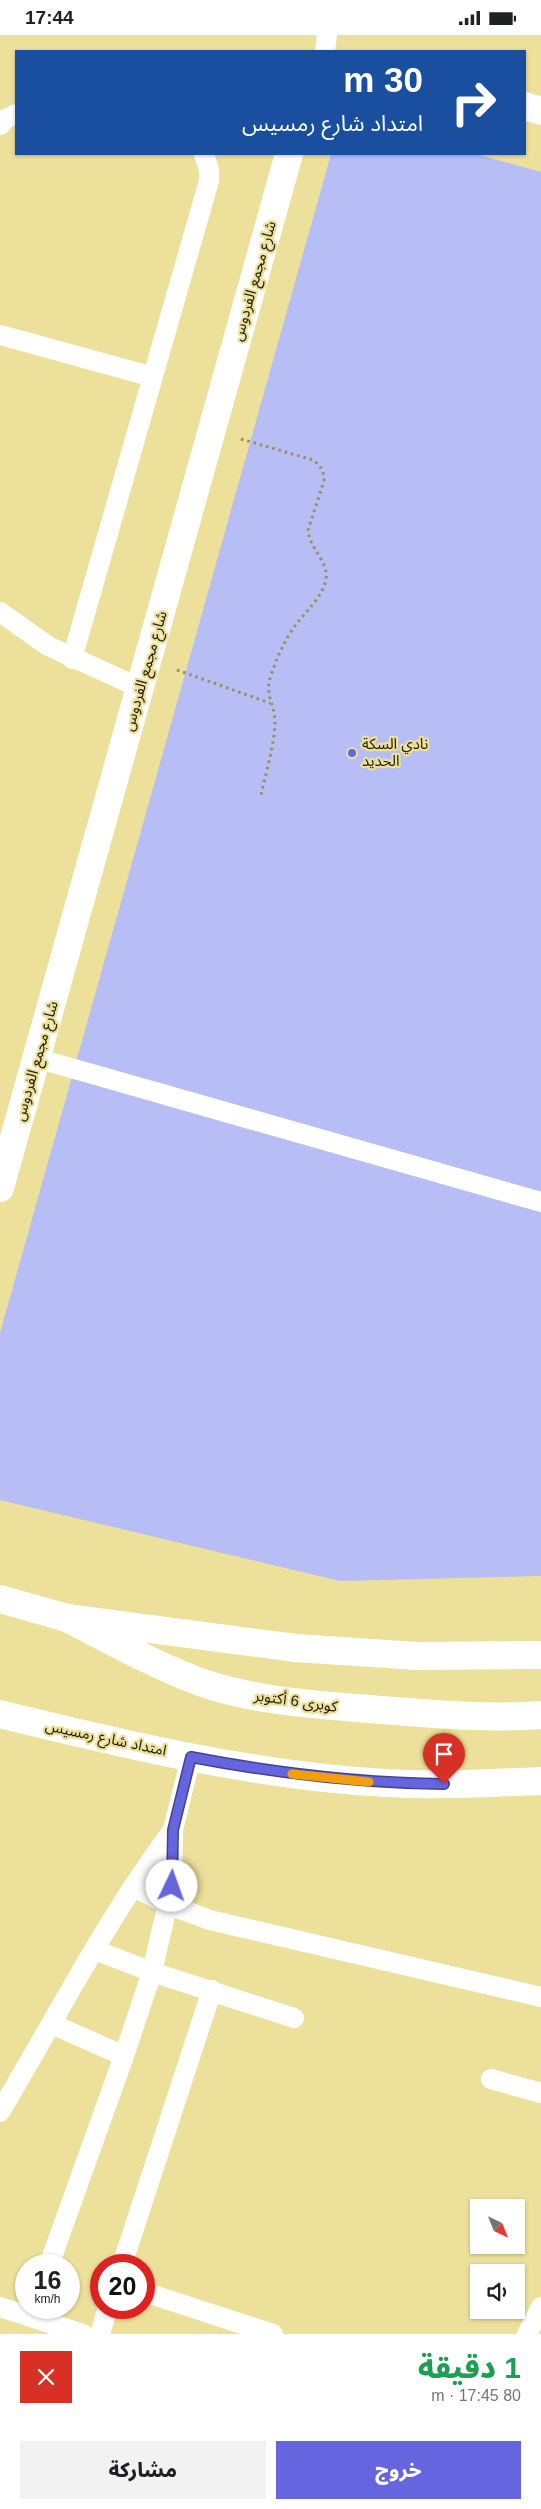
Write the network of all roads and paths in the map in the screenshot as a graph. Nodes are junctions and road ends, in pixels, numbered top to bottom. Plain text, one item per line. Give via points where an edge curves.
1 (328, 35) edge
2 (325, 50) edge
3 (526, 106) edge
4 (541, 111) edge
5 (15, 114) edge
6 (0, 125) edge
7 (204, 155) edge
8 (289, 155) edge
9 (0, 335) edge
10 (153, 377) junction
11 (212, 431) junction
12 (0, 612) edge
13 (72, 659) junction
14 (148, 660) junction
15 (140, 688) junction
16 (270, 703) junction
17 (262, 795) dead end
18 (36, 1059) junction
19 (0, 1188) edge
20 (541, 1202) edge
21 (0, 1599) edge
22 (67, 1617) junction
23 (541, 1655) edge
24 (0, 1714) edge
25 (541, 1715) edge
26 (191, 1757) junction
27 (541, 1781) edge
28 (173, 1830) junction
29 (134, 1887) junction
30 (169, 1905) junction
31 (95, 1950) junction
32 (152, 1972) junction
33 (212, 1990) junction
34 (541, 1997) edge
35 (294, 2019) dead end
36 (52, 2025) junction
37 (124, 2056) junction
38 (491, 2079) dead end
39 (541, 2093) edge
40 (0, 2113) edge
41 (53, 2254) edge
42 (126, 2254) edge
43 (155, 2296) edge
44 (0, 2307) edge
45 (541, 2307) edge
46 (104, 2319) edge
47 (28, 2320) edge
48 (83, 2334) edge
49 (100, 2334) edge
50 (273, 2334) edge
51 (527, 2334) edge

1 - 2 lane
3 - 4 main road
5 - 6 lane
7 - 10 lane via 210,170 209,181
8 - 11 main road, شارع مجمع الفردوس
9 - 10 lane
10 - 13 lane
11 - 14 main road, شارع مجمع الفردوس
11 - 16 path via 313,460 324,474 308,530 309,538 325,565 326,577 319,595 293,628 281,650 268,683
12 - 13 lane
13 - 15 lane
14 - 15 main road, شارع مجمع الفردوس
14 - 16 path
15 - 18 main road, شارع مجمع الفردوس
16 - 17 path via 275,722
18 - 19 main road, شارع مجمع الفردوس
18 - 20 lane
21 - 22 main road
22 - 23 main road via 296,1649 417,1656
22 - 25 main road, كوبرى 6 أكتوبر via 177,1672 241,1693 323,1705 409,1712 510,1718
24 - 26 main road, امتداد شارع رمسيس
26 - 27 main road, امتداد شارع رمسيس via 301,1775 387,1783 463,1785
26 - 28 lane
28 - 29 lane
28 - 30 lane via 174,1867
29 - 30 lane
29 - 31 lane
30 - 32 lane
30 - 34 lane via 231,1925
31 - 32 lane
31 - 36 lane
32 - 33 lane
32 - 37 lane
33 - 35 lane
33 - 42 lane
36 - 37 lane
36 - 40 lane
37 - 41 lane
38 - 39 lane
43 - 50 lane
44 - 47 lane
45 - 51 lane
46 - 49 lane
47 - 48 lane

